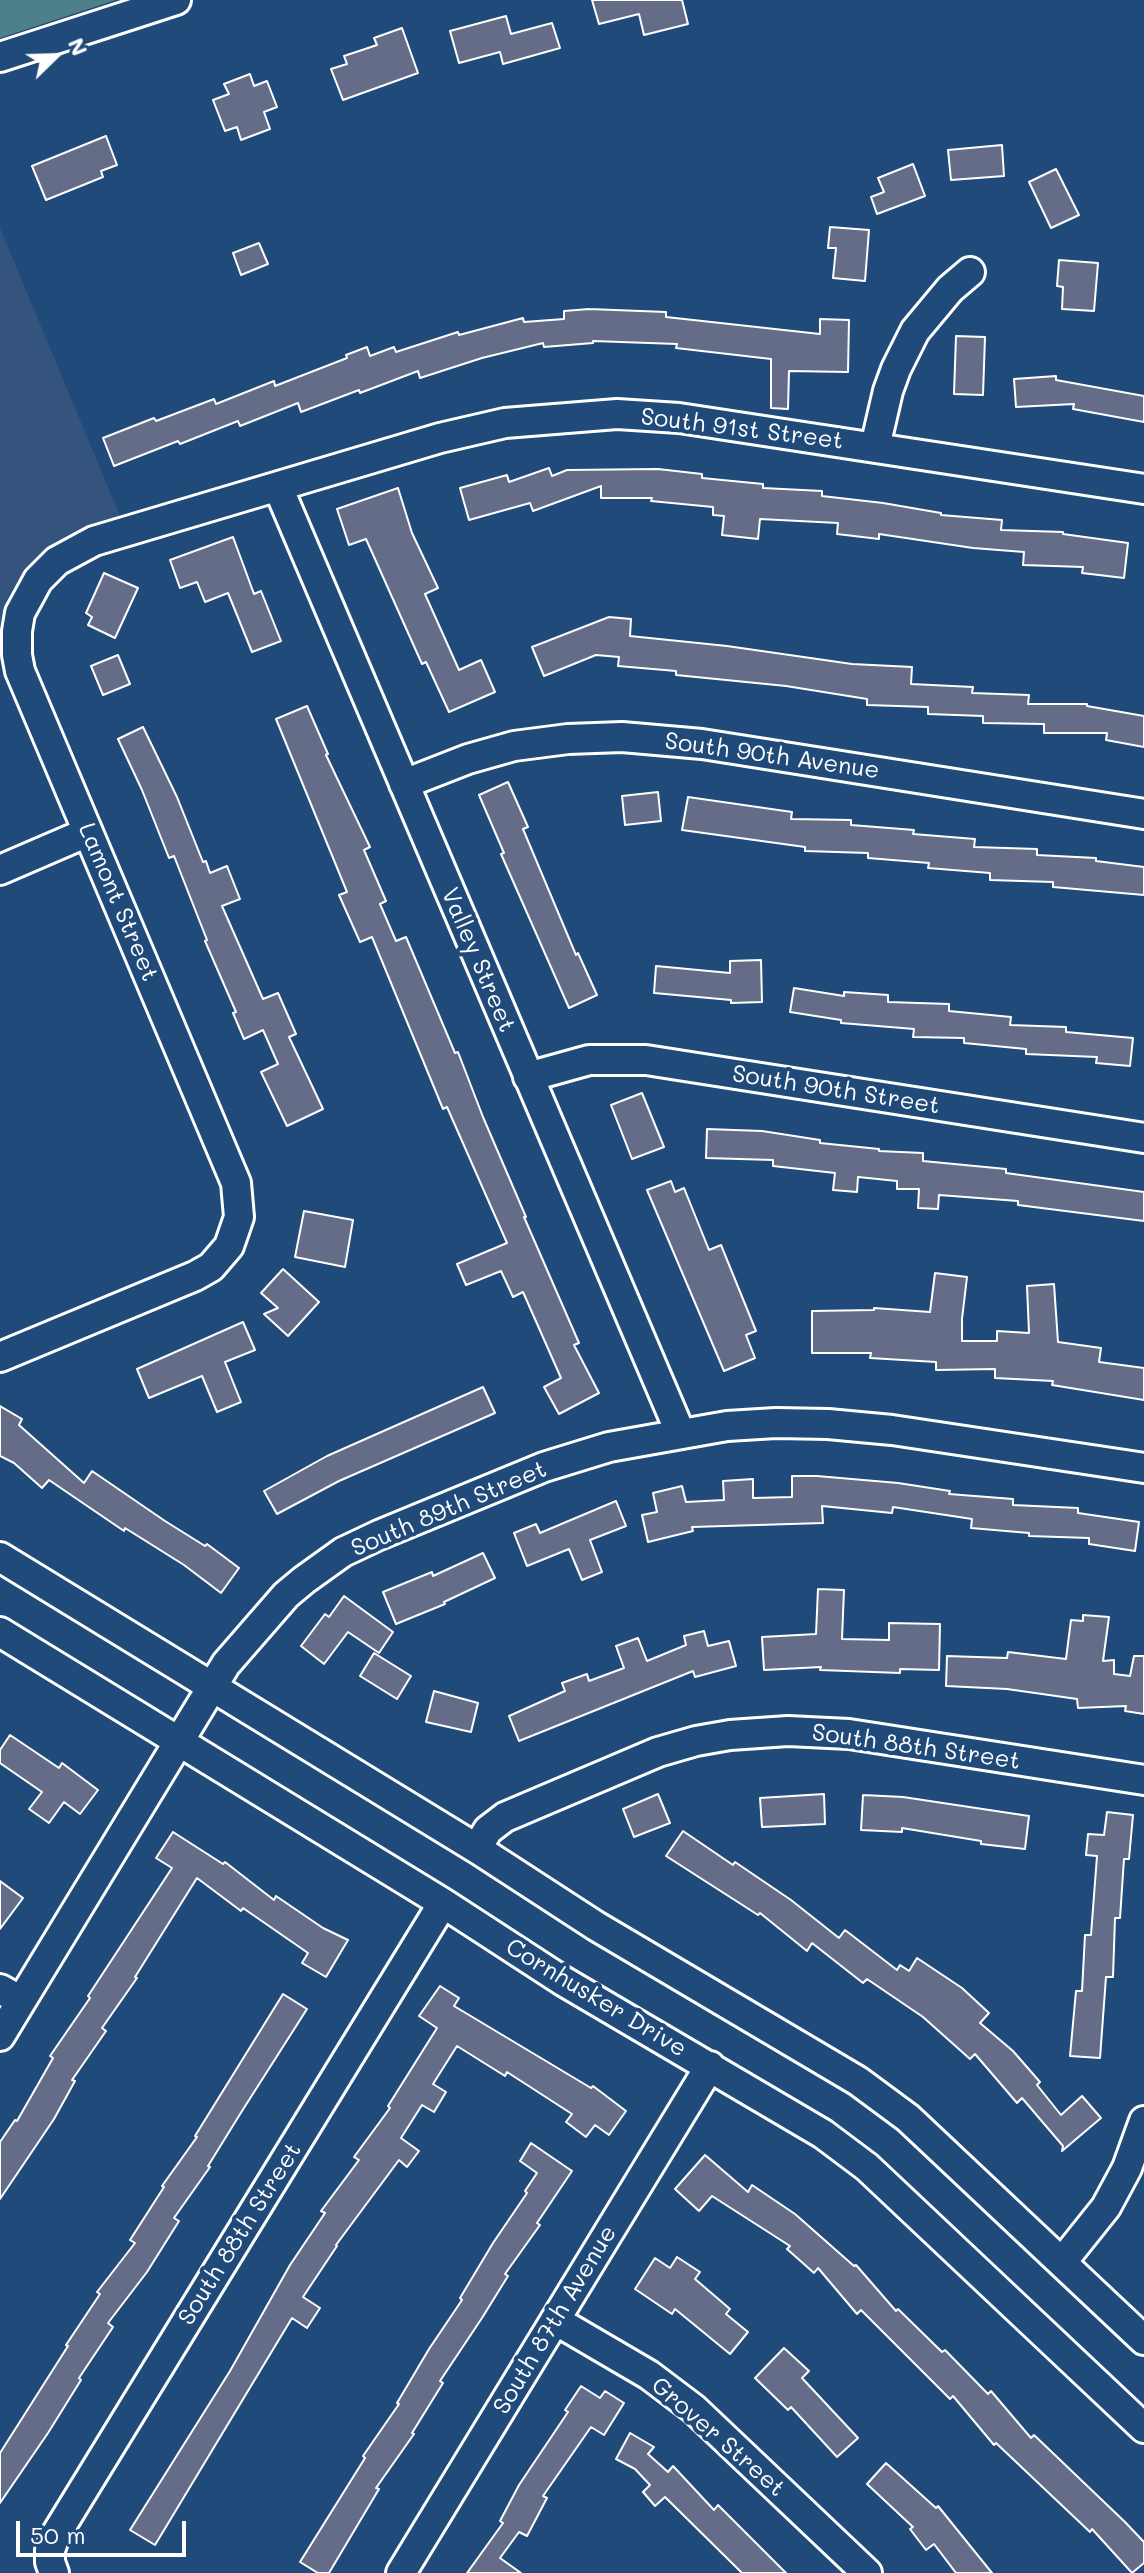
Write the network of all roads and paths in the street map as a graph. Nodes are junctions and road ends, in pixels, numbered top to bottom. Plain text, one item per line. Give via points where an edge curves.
1 (176, 0) edge
2 (0, 57) edge
3 (970, 272) dead end
4 (875, 447) junction
5 (278, 487) junction
6 (1144, 489) edge
7 (68, 553) joint
8 (404, 784) junction
9 (1144, 814) edge
10 (88, 832) junction
11 (0, 870) edge
12 (528, 1077) junction
13 (1144, 1138) edge
14 (0, 1357) edge
15 (680, 1432) junction
16 (1144, 1468) edge
17 (0, 1557) edge
18 (0, 1632) edge
19 (213, 1686) junction
20 (180, 1741) junction
21 (1144, 1780) edge
22 (477, 1848) junction
23 (443, 1903) junction
24 (10, 1995) edge
25 (0, 2036) edge
26 (710, 2066) junction
27 (1144, 2121) edge
28 (1062, 2262) junction
29 (555, 2320) junction
30 (1144, 2340) edge
31 (1144, 2428) edge
32 (53, 2571) edge
33 (401, 2573) edge
34 (867, 2573) edge

1 - 2 street
3 - 4 street via 915,331 888,391
4 - 5 street, South 91st Street via 617,414 505,423
4 - 6 street, South 91st Street
5 - 7 street, South 91st Street
5 - 8 street, Valley Street
7 - 10 street, Lamont Street via 27,596 17,631 17,655
8 - 9 street, South 90th Avenue via 514,746 622,737 702,744
8 - 12 street, Valley Street
10 - 11 street
10 - 14 street, Lamont Street via 236,1183 237,1229 218,1260 195,1276
12 - 13 street, South 90th Street via 589,1060 646,1060
12 - 15 street, Valley Street
15 - 16 street, South 89th Street via 751,1424 828,1424
15 - 19 street, South 89th Street via 544,1467 343,1552 269,1612
17 - 19 street
18 - 20 street, Cornhusker Drive
19 - 20 street, South 89th Street
19 - 22 street
20 - 23 street, Cornhusker Drive
20 - 24 street, South 89th Street
21 - 22 street, South 88th Street via 849,1734 730,1735 658,1752 505,1817
22 - 28 street via 596,1926 858,2081 908,2118
23 - 26 street, Cornhusker Drive via 563,1981
23 - 32 street, South 88th Street via 55,2536 50,2550
24 - 25 street, South 89th Street
26 - 29 street, South 87th Avenue
26 - 31 street, Cornhusker Drive via 867,2167
27 - 28 street via 1106,2207
28 - 30 street
29 - 33 street, South 87th Avenue
29 - 34 street, Grover Street via 649,2375 694,2409

